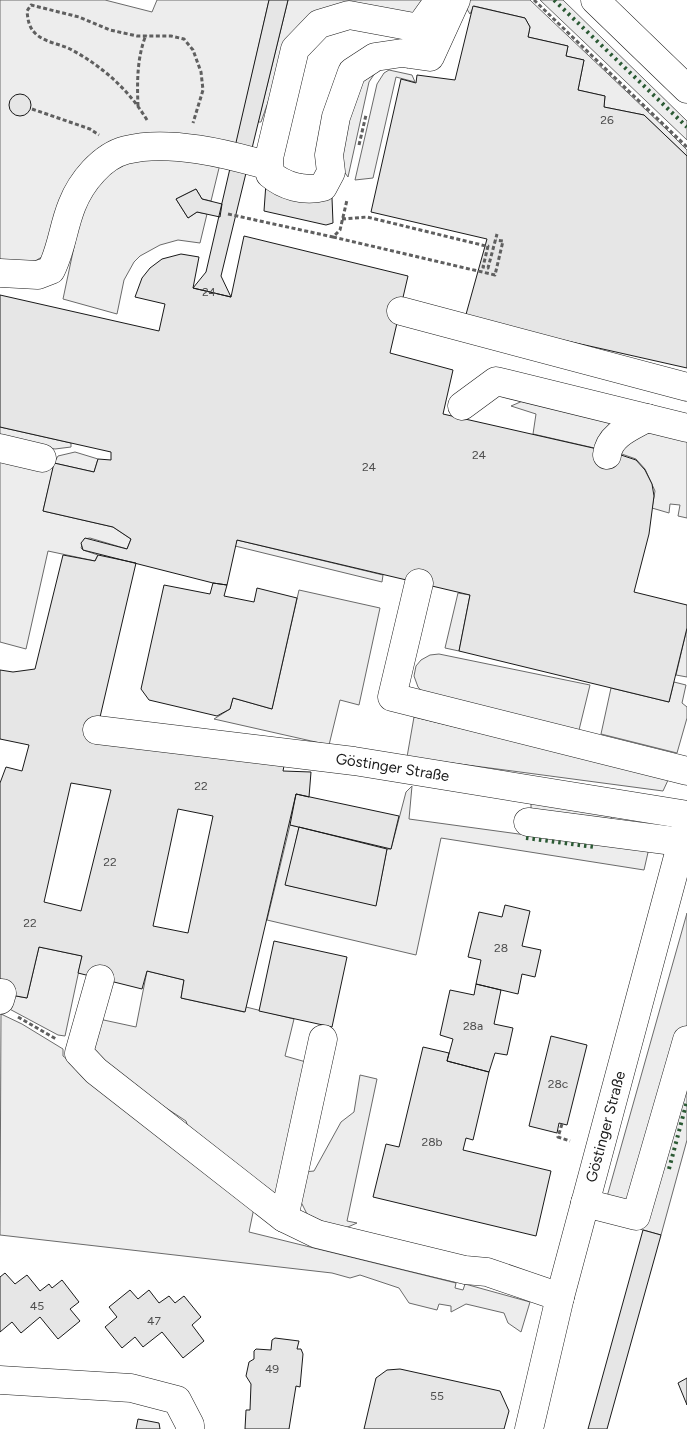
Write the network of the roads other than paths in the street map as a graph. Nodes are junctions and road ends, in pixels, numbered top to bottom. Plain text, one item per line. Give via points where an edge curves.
1 (439, 0) edge
2 (456, 0) edge
3 (595, 0) edge
4 (687, 89) edge
5 (269, 166) junction
6 (1, 272) edge
7 (400, 311) dead end
8 (687, 386) edge
9 (462, 406) dead end
10 (647, 418) junction
11 (687, 428) edge
12 (0, 448) edge
13 (607, 455) dead end
14 (42, 458) dead end
15 (419, 583) dead end
16 (97, 730) dead end
17 (687, 771) edge
18 (687, 815) edge
19 (528, 822) dead end
20 (684, 832) edge
21 (680, 875) edge
22 (100, 980) dead end
23 (324, 1039) dead end
24 (687, 1040) edge
25 (585, 1203) junction
26 (284, 1218) junction
27 (560, 1297) junction
28 (0, 1380) edge
29 (190, 1429) edge
30 (529, 1429) edge

1 - 5 street via 419,28 349,15 318,24 296,49
2 - 5 street via 430,57 402,53 375,57 352,72 336,117 329,155 332,172 323,186 312,190 281,184 270,174
3 - 4 street
5 - 6 street via 229,155 161,146 126,150 95,168 72,205 60,251 51,270 38,275
7 - 8 street
9 - 10 street via 496,381
10 - 11 street
10 - 13 street via 618,435 608,447
12 - 14 street
15 - 17 street via 392,696
16 - 18 street, Göstinger Straße via 354,761
19 - 20 street
20 - 21 street, Göstinger Straße
21 - 25 street, Göstinger Straße
22 - 26 street via 79,1052 96,1071
23 - 26 street
24 - 25 street via 636,1216
25 - 27 street, Göstinger Straße
26 - 27 street via 317,1234 465,1270 487,1272
27 - 30 street, Göstinger Straße
28 - 29 street via 131,1388 177,1400

